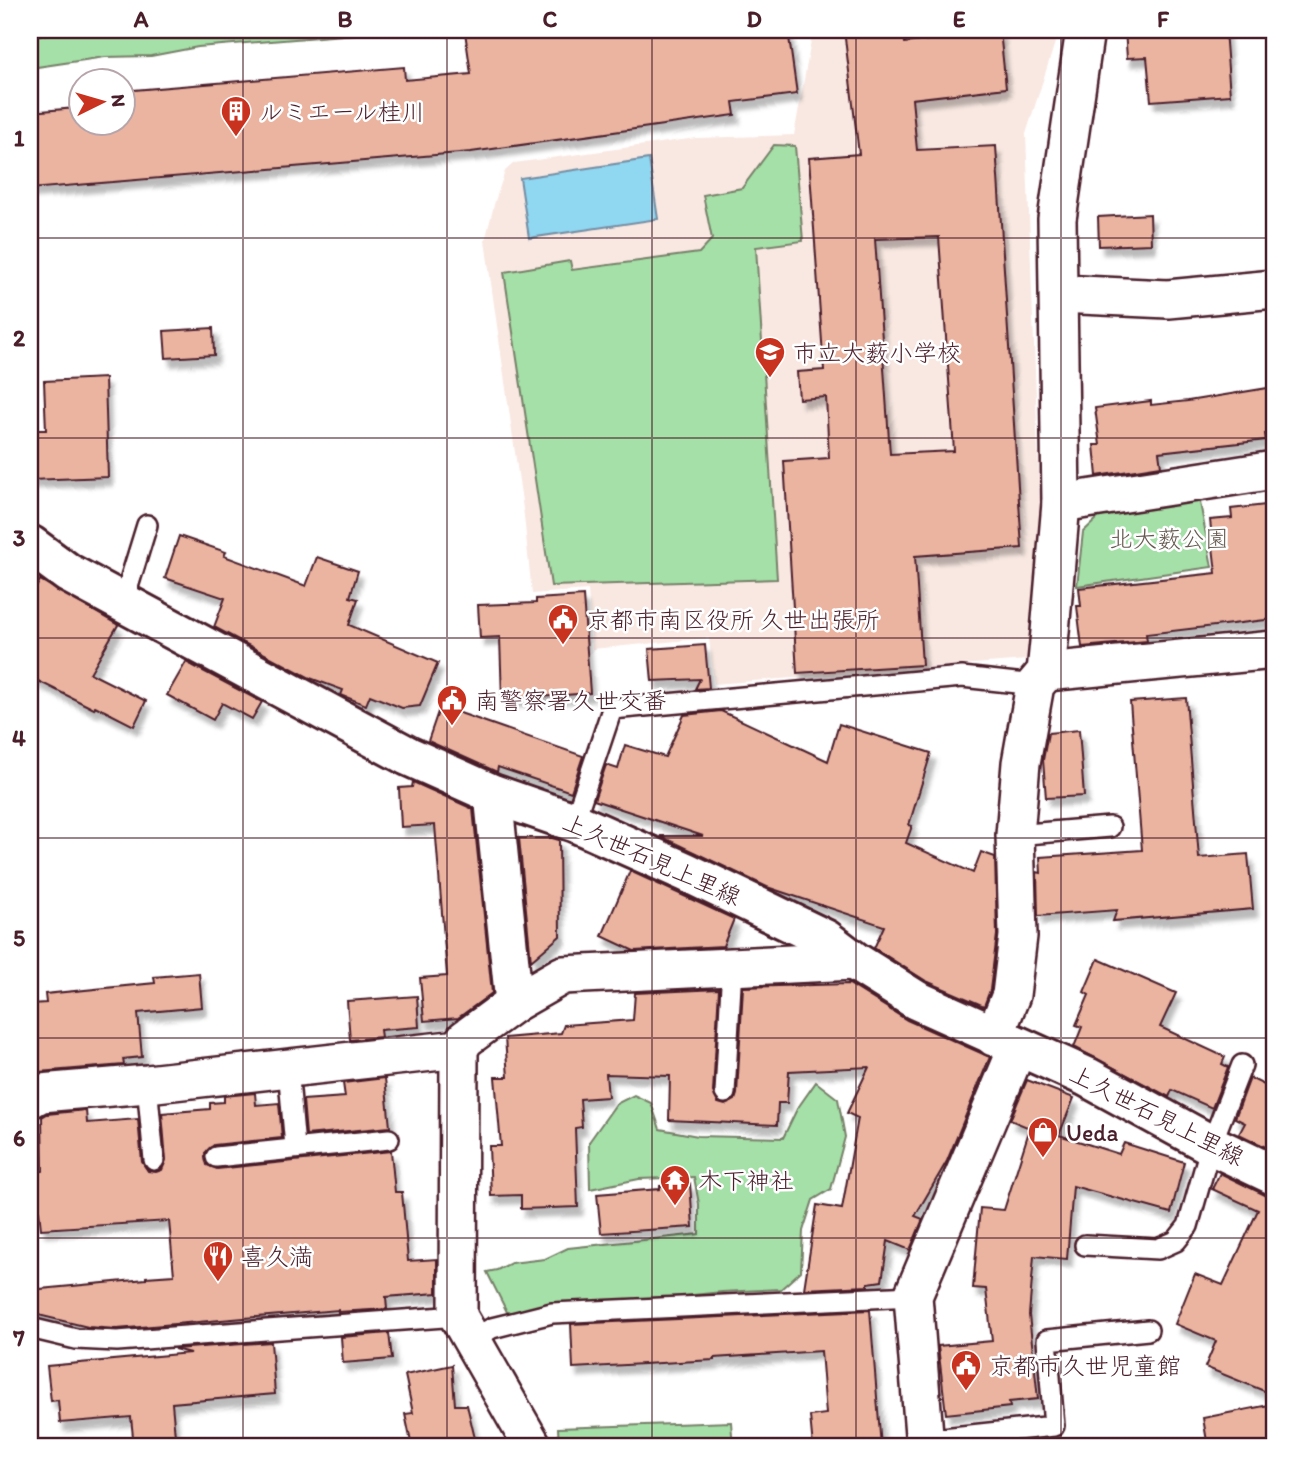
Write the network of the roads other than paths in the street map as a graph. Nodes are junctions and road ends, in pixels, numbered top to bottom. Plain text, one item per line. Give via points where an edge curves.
1 (1085, 30) edge
2 (1274, 289) edge
3 (1059, 294) junction
4 (1274, 470) edge
5 (1061, 503) junction
6 (147, 525) dead end
7 (30, 545) edge
8 (123, 603) junction
9 (1274, 650) edge
10 (1040, 678) junction
11 (493, 794) junction
12 (574, 822) junction
13 (1110, 827) dead end
14 (1015, 835) junction
15 (854, 961) junction
16 (732, 967) junction
17 (514, 1003) junction
18 (1006, 1042) junction
19 (459, 1049) junction
20 (1241, 1065) dead end
21 (288, 1068) junction
22 (147, 1084) junction
23 (725, 1093) dead end
24 (30, 1099) edge
25 (389, 1139) dead end
26 (1211, 1145) junction
27 (295, 1147) junction
28 (216, 1157) dead end
29 (154, 1160) dead end
30 (1274, 1175) edge
31 (1085, 1245) dead end
32 (913, 1296) junction
33 (30, 1328) edge
34 (465, 1328) junction
35 (1148, 1330) dead end
36 (925, 1443) edge
37 (533, 1447) edge

1 - 3 street via 1058,219
2 - 3 street via 1168,299
3 - 5 street
4 - 5 street
5 - 10 street
6 - 8 lane
7 - 8 main road, 上久世石見上里線 via 68,573
8 - 11 main road, 上久世石見上里線 via 408,756
9 - 10 street
10 - 12 lane via 962,677 612,709
10 - 14 street via 1021,764
11 - 12 main road, 上久世石見上里線
11 - 17 street
12 - 15 main road, 上久世石見上里線 via 825,939
13 - 14 lane
14 - 18 street via 1018,936
15 - 16 street
15 - 18 main road, 上久世石見上里線 via 916,1000
16 - 17 street via 564,975
16 - 23 lane
17 - 19 street via 466,1038
18 - 26 main road, 上久世石見上里線 via 1087,1077
18 - 32 street
19 - 21 street
19 - 34 street
20 - 26 lane
21 - 22 street
21 - 27 lane
22 - 24 street via 41,1093
22 - 29 lane
25 - 27 lane
26 - 30 main road, 上久世石見上里線
26 - 31 lane via 1188,1226 1176,1241 1158,1249
27 - 28 lane
32 - 34 lane via 552,1313 492,1328
32 - 36 street
33 - 34 lane via 76,1339 117,1341
34 - 37 street
35 - 36 lane via 1047,1340 1054,1426

